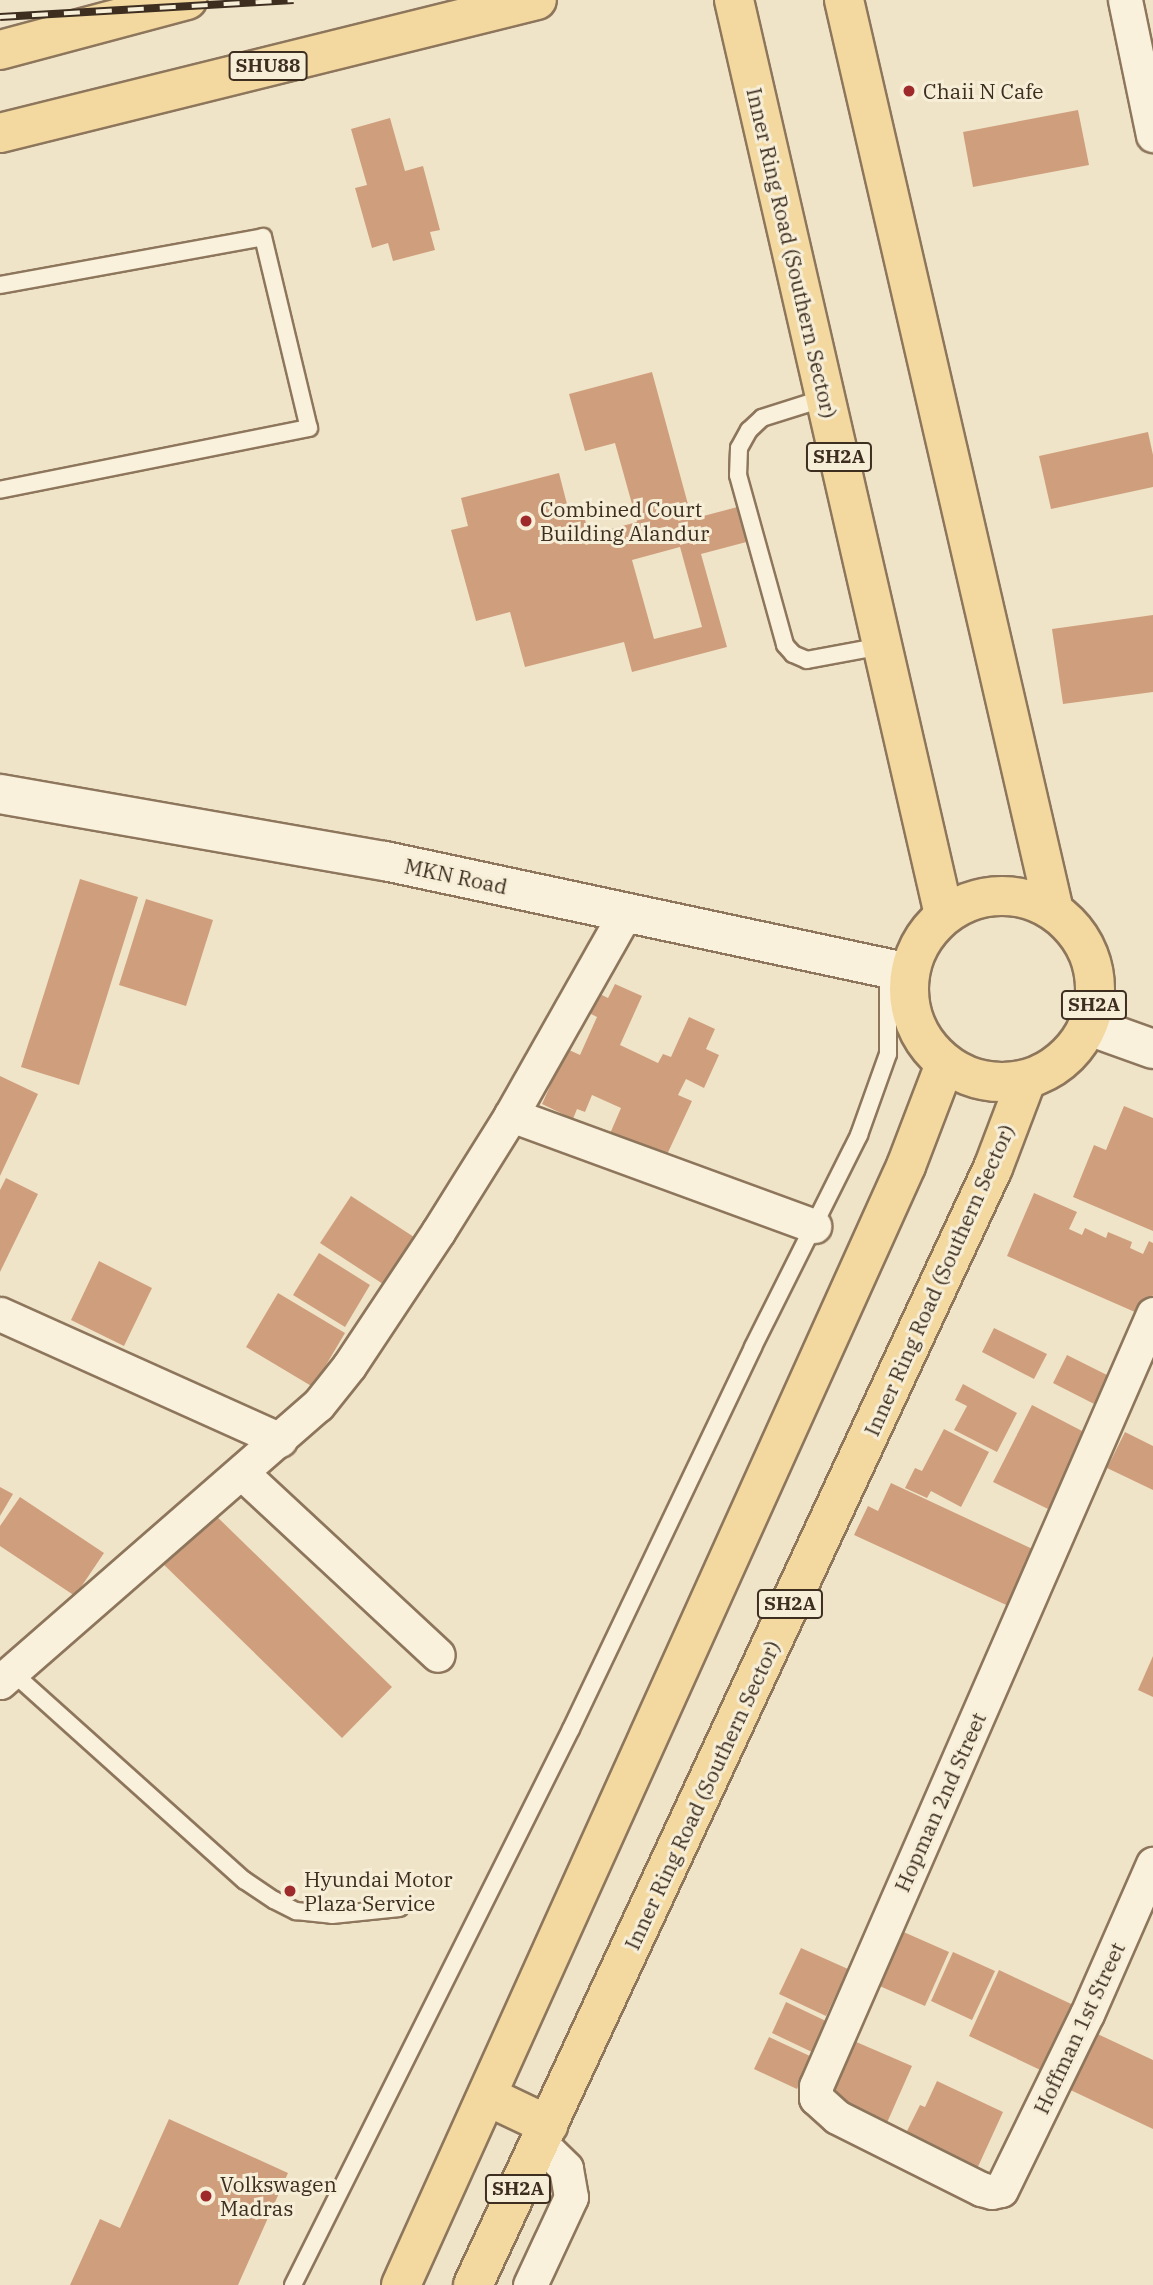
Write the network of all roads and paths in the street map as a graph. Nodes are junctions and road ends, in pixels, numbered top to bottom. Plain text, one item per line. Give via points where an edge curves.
1 (187, 0) edge
2 (537, 0) edge
3 (734, 0) edge
4 (844, 0) edge
5 (1125, 0) edge
6 (0, 50) edge
7 (0, 133) edge
8 (1153, 135) edge
9 (0, 285) edge
10 (825, 398) junction
11 (0, 490) edge
12 (883, 646) junction
13 (0, 794) edge
14 (1054, 911) junction
15 (626, 912) junction
16 (944, 915) junction
17 (898, 971) junction
18 (1089, 1026) junction
19 (1153, 1049) edge
20 (945, 1064) junction
21 (1026, 1081) junction
22 (512, 1115) junction
23 (814, 1226) junction
24 (0, 1314) edge
25 (1153, 1314) edge
26 (280, 1440) junction
27 (242, 1473) junction
28 (438, 1655) dead end
29 (6, 1677) edge
30 (1153, 1864) edge
31 (400, 1908) dead end
32 (487, 2095) junction
33 (544, 2134) junction
34 (1001, 2190) joint
35 (293, 2285) edge
36 (401, 2285) edge
37 (473, 2285) edge
38 (530, 2285) edge

1 - 6 main road
2 - 7 main road, SHU88
3 - 10 main road, Inner Ring Road (Southern Sector) / SH2A
4 - 14 main road
5 - 8 street
9 - 11 lane via 263,237 309,428
10 - 12 main road, Inner Ring Road (Southern Sector) / SH2A
10 - 12 lane via 762,418 739,447 738,475 785,645 807,660
12 - 16 main road, Inner Ring Road (Southern Sector) / SH2A
13 - 15 street, MKN Road via 384,861
14 - 16 main road, SH2A via 1018,896 980,898
14 - 18 main road, SH2A via 1081,938 1095,970 1096,997
15 - 17 street, MKN Road
15 - 22 street
16 - 17 main road, SH2A
17 - 20 main road, SH2A via 920,1036
17 - 23 lane via 888,1054 859,1135
18 - 19 street
18 - 21 main road, SH2A via 1063,1062
20 - 21 main road, SH2A via 983,1081
20 - 32 main road, SH2A via 906,1166
21 - 33 main road, Inner Ring Road (Southern Sector) / SH2A via 993,1168
22 - 23 street
22 - 26 street via 349,1366 318,1405
23 - 35 lane via 571,1729
24 - 26 street
25 - 34 street, Hopman 2nd Street via 816,2086 816,2098 837,2118 981,2189
26 - 27 street
27 - 28 street
27 - 29 street
29 - 31 lane via 244,1880 274,1900 296,1911 332,1915
30 - 34 street, Hoffman 1st Street via 1087,2014
32 - 33 main road
32 - 36 main road, SH2A
33 - 37 main road, SH2A
33 - 38 street via 566,2168 571,2197

